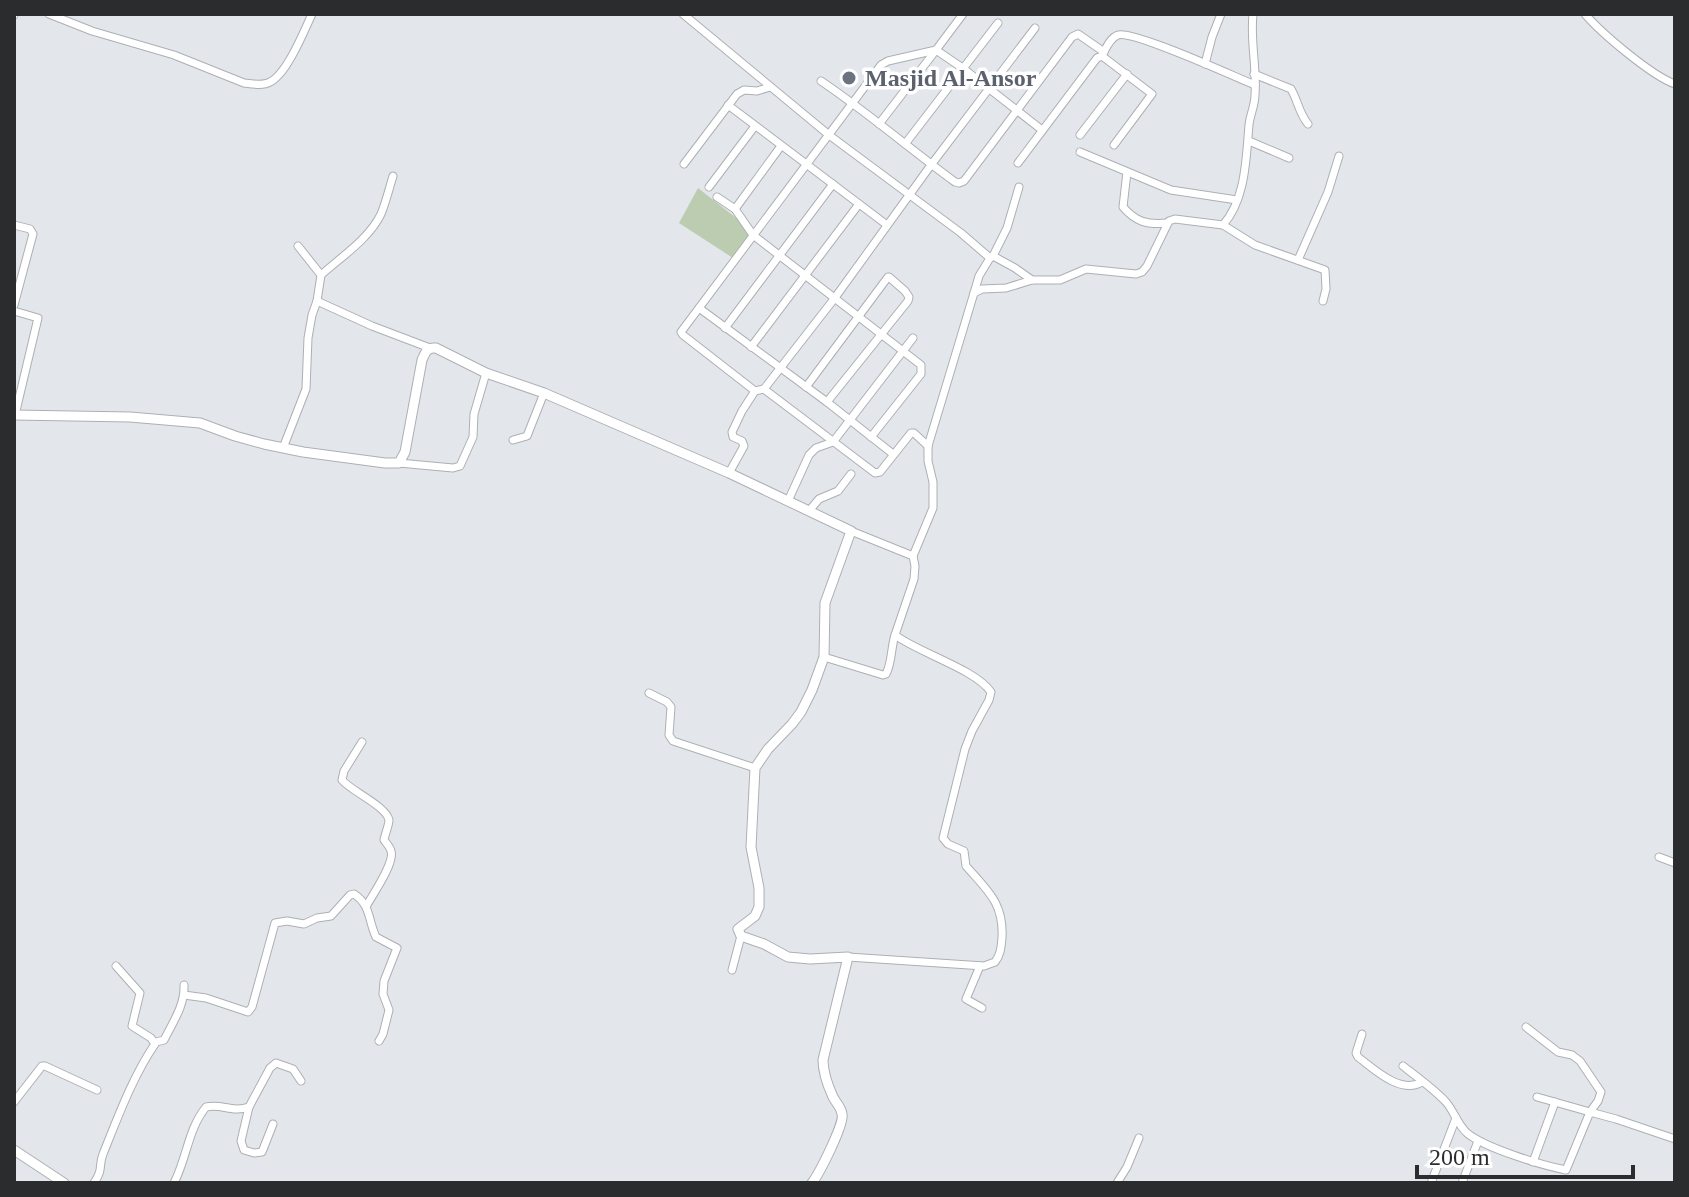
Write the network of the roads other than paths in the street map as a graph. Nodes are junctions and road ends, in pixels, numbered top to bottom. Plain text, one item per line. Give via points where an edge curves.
1 (49, 14) edge
2 (312, 14) edge
3 (683, 14) edge
4 (963, 14) edge
5 (1221, 14) edge
6 (1253, 14) edge
7 (1585, 14) edge
8 (998, 23) dead end
9 (1035, 28) dead end
10 (936, 50) junction
11 (1103, 54) junction
12 (1205, 64) junction
13 (964, 69) junction
14 (1127, 74) junction
15 (1254, 74) junction
16 (821, 81) dead end
17 (1675, 84) edge
18 (1255, 85) junction
19 (770, 87) junction
20 (989, 89) junction
21 (854, 103) junction
22 (728, 105) junction
23 (1017, 110) junction
24 (879, 124) junction
25 (1308, 124) dead end
26 (755, 126) junction
27 (1042, 130) junction
28 (829, 135) junction
29 (1080, 135) dead end
30 (1249, 141) junction
31 (905, 144) junction
32 (1114, 145) dead end
33 (781, 146) junction
34 (1080, 152) dead end
35 (1339, 156) dead end
36 (1289, 158) dead end
37 (1018, 163) dead end
38 (684, 164) dead end
39 (807, 165) junction
40 (931, 165) junction
41 (1127, 172) junction
42 (393, 176) dead end
43 (833, 184) junction
44 (709, 187) dead end
45 (1019, 187) dead end
46 (909, 195) junction
47 (717, 197) dead end
48 (1237, 200) junction
49 (859, 204) junction
50 (735, 209) junction
51 (1167, 223) junction
52 (14, 225) edge
53 (887, 225) junction
54 (1223, 225) junction
55 (753, 235) junction
56 (298, 246) dead end
57 (779, 256) junction
58 (992, 257) junction
59 (1298, 260) junction
60 (321, 275) junction
61 (805, 275) junction
62 (1032, 280) junction
63 (974, 293) junction
64 (834, 299) junction
65 (317, 301) junction
66 (1323, 301) dead end
67 (14, 308) edge
68 (699, 308) junction
69 (858, 317) junction
70 (725, 328) junction
71 (881, 334) junction
72 (913, 338) dead end
73 (751, 347) junction
74 (430, 348) junction
75 (902, 351) junction
76 (779, 368) junction
77 (486, 373) junction
78 (806, 387) junction
79 (764, 389) junction
80 (755, 391) junction
81 (544, 393) junction
82 (827, 402) junction
83 (15, 415) edge
84 (849, 421) junction
85 (871, 437) junction
86 (513, 440) dead end
87 (833, 442) junction
88 (928, 446) junction
89 (283, 448) junction
90 (893, 454) junction
91 (399, 463) junction
92 (729, 473) junction
93 (851, 474) dead end
94 (788, 501) junction
95 (809, 511) junction
96 (851, 531) junction
97 (913, 556) junction
98 (895, 635) junction
99 (824, 657) junction
100 (649, 693) dead end
101 (362, 742) dead end
102 (755, 768) junction
103 (1659, 857) dead end
104 (1675, 863) edge
105 (367, 905) junction
106 (741, 936) junction
107 (848, 957) junction
108 (116, 966) dead end
109 (980, 966) junction
110 (732, 970) dead end
111 (184, 985) dead end
112 (184, 995) junction
113 (982, 1008) dead end
114 (1526, 1027) dead end
115 (1362, 1034) dead end
116 (379, 1041) dead end
117 (156, 1042) junction
118 (1403, 1066) dead end
119 (301, 1081) dead end
120 (1422, 1082) junction
121 (97, 1090) dead end
122 (1537, 1097) dead end
123 (14, 1102) edge
124 (1555, 1102) junction
125 (249, 1107) junction
126 (1590, 1112) junction
127 (1456, 1118) junction
128 (273, 1124) dead end
129 (1139, 1138) dead end
130 (1675, 1139) edge
131 (1478, 1141) junction
132 (14, 1150) edge
133 (1533, 1162) junction
134 (64, 1183) edge
135 (94, 1183) edge
136 (174, 1183) edge
137 (812, 1183) edge
138 (1117, 1183) edge
139 (1431, 1183) edge
140 (1462, 1183) edge

1 - 2 street via 255,85 277,77
3 - 19 street
4 - 10 street
5 - 12 street
6 - 15 street
7 - 17 street
8 - 13 street
9 - 20 street
10 - 13 street
10 - 21 street via 881,65
10 - 24 street
11 - 12 street via 1110,41 1123,34
11 - 14 street
11 - 23 street via 1074,35
11 - 27 street
12 - 18 street
13 - 20 street
13 - 31 street
14 - 29 street
14 - 32 street via 1152,94
15 - 18 street
15 - 25 street via 1291,89
16 - 21 street
18 - 30 street
19 - 22 street via 740,91
19 - 28 street
20 - 23 street
20 - 40 street
21 - 24 street
21 - 28 street
22 - 26 street
22 - 38 street
23 - 27 street
23 - 40 street via 961,183
24 - 31 street
26 - 33 street
26 - 44 street
27 - 37 street
28 - 39 street
28 - 46 street
30 - 36 street
30 - 48 street
31 - 40 street
33 - 39 street
33 - 50 street
34 - 41 street
35 - 59 street
39 - 43 street
39 - 55 street
40 - 46 street
41 - 48 street via 1171,190
41 - 51 street via 1123,207 1140,222
42 - 60 street via 380,215 366,235
43 - 49 street
43 - 57 street
45 - 58 street
46 - 53 street
46 - 58 street
47 - 50 street
48 - 54 street
49 - 53 street
49 - 61 street
50 - 55 street
51 - 54 street via 1175,219
51 - 62 street via 1142,272 1089,269 1060,280
52 - 67 street via 33,234
53 - 64 street
54 - 59 street via 1251,243
55 - 57 street
55 - 68 street
56 - 60 street
57 - 61 street
57 - 70 street
58 - 62 street
58 - 63 street
59 - 66 street via 1325,270
60 - 65 street
61 - 64 street
61 - 73 street
62 - 63 street
63 - 88 street
64 - 69 street
64 - 76 street
65 - 74 street
65 - 89 street via 308,338 306,389
67 - 83 street via 38,318
68 - 70 street
68 - 80 street via 682,334
69 - 71 street
69 - 71 street via 889,277 909,297
69 - 78 street
70 - 73 street
71 - 75 street
71 - 82 street
72 - 75 street
73 - 76 street
74 - 77 street
74 - 91 street via 419,371
75 - 84 street
75 - 85 street via 919,363 921,372
76 - 78 street
76 - 79 street
77 - 81 street
77 - 91 street via 472,443 460,466
78 - 82 street
79 - 80 street
79 - 87 street
80 - 92 street via 732,432 744,446
81 - 86 street via 527,436
81 - 92 street
82 - 84 street
83 - 89 street via 200,423
84 - 85 street
84 - 87 street
85 - 90 street
87 - 90 street via 875,473
87 - 94 street via 809,455
88 - 90 street via 912,432
88 - 97 street via 933,508
89 - 91 street
92 - 94 street
93 - 95 street via 838,491 819,499
94 - 95 street
95 - 96 street
96 - 97 street
96 - 99 street via 825,603
97 - 98 street via 914,579
98 - 99 street via 883,675
98 - 109 street via 991,692 965,749 943,834 945,841 964,851 966,866 994,898 1001,915 999,957
99 - 102 street via 801,712
100 - 102 street via 671,707 673,741
101 - 105 street via 342,780 387,816 384,840 392,856
102 - 106 street via 751,847 759,902 755,916 738,929
103 - 104 street
105 - 112 street via 353,893 331,916 304,924 275,923 248,1012
105 - 116 street via 376,937 397,948 384,981 389,1010
106 - 107 street via 788,957
106 - 110 street
107 - 109 street
107 - 137 street via 823,1060 843,1122
108 - 117 street via 140,993 132,1026
109 - 113 street via 966,999
111 - 112 street
112 - 117 street via 164,1040
114 - 126 street via 1583,1065 1601,1092
115 - 120 street via 1356,1053 1362,1060 1391,1081 1405,1086
117 - 135 street
118 - 120 street
119 - 125 street via 293,1069 274,1064
120 - 127 street
121 - 123 street via 42,1066
122 - 124 street
124 - 126 street
124 - 133 street
125 - 128 street via 241,1141 244,1150 262,1152
125 - 136 street via 206,1107 193,1126
126 - 130 street
126 - 133 street via 1566,1170
127 - 131 street
127 - 139 street
129 - 138 street
131 - 133 street
131 - 140 street
132 - 134 street

